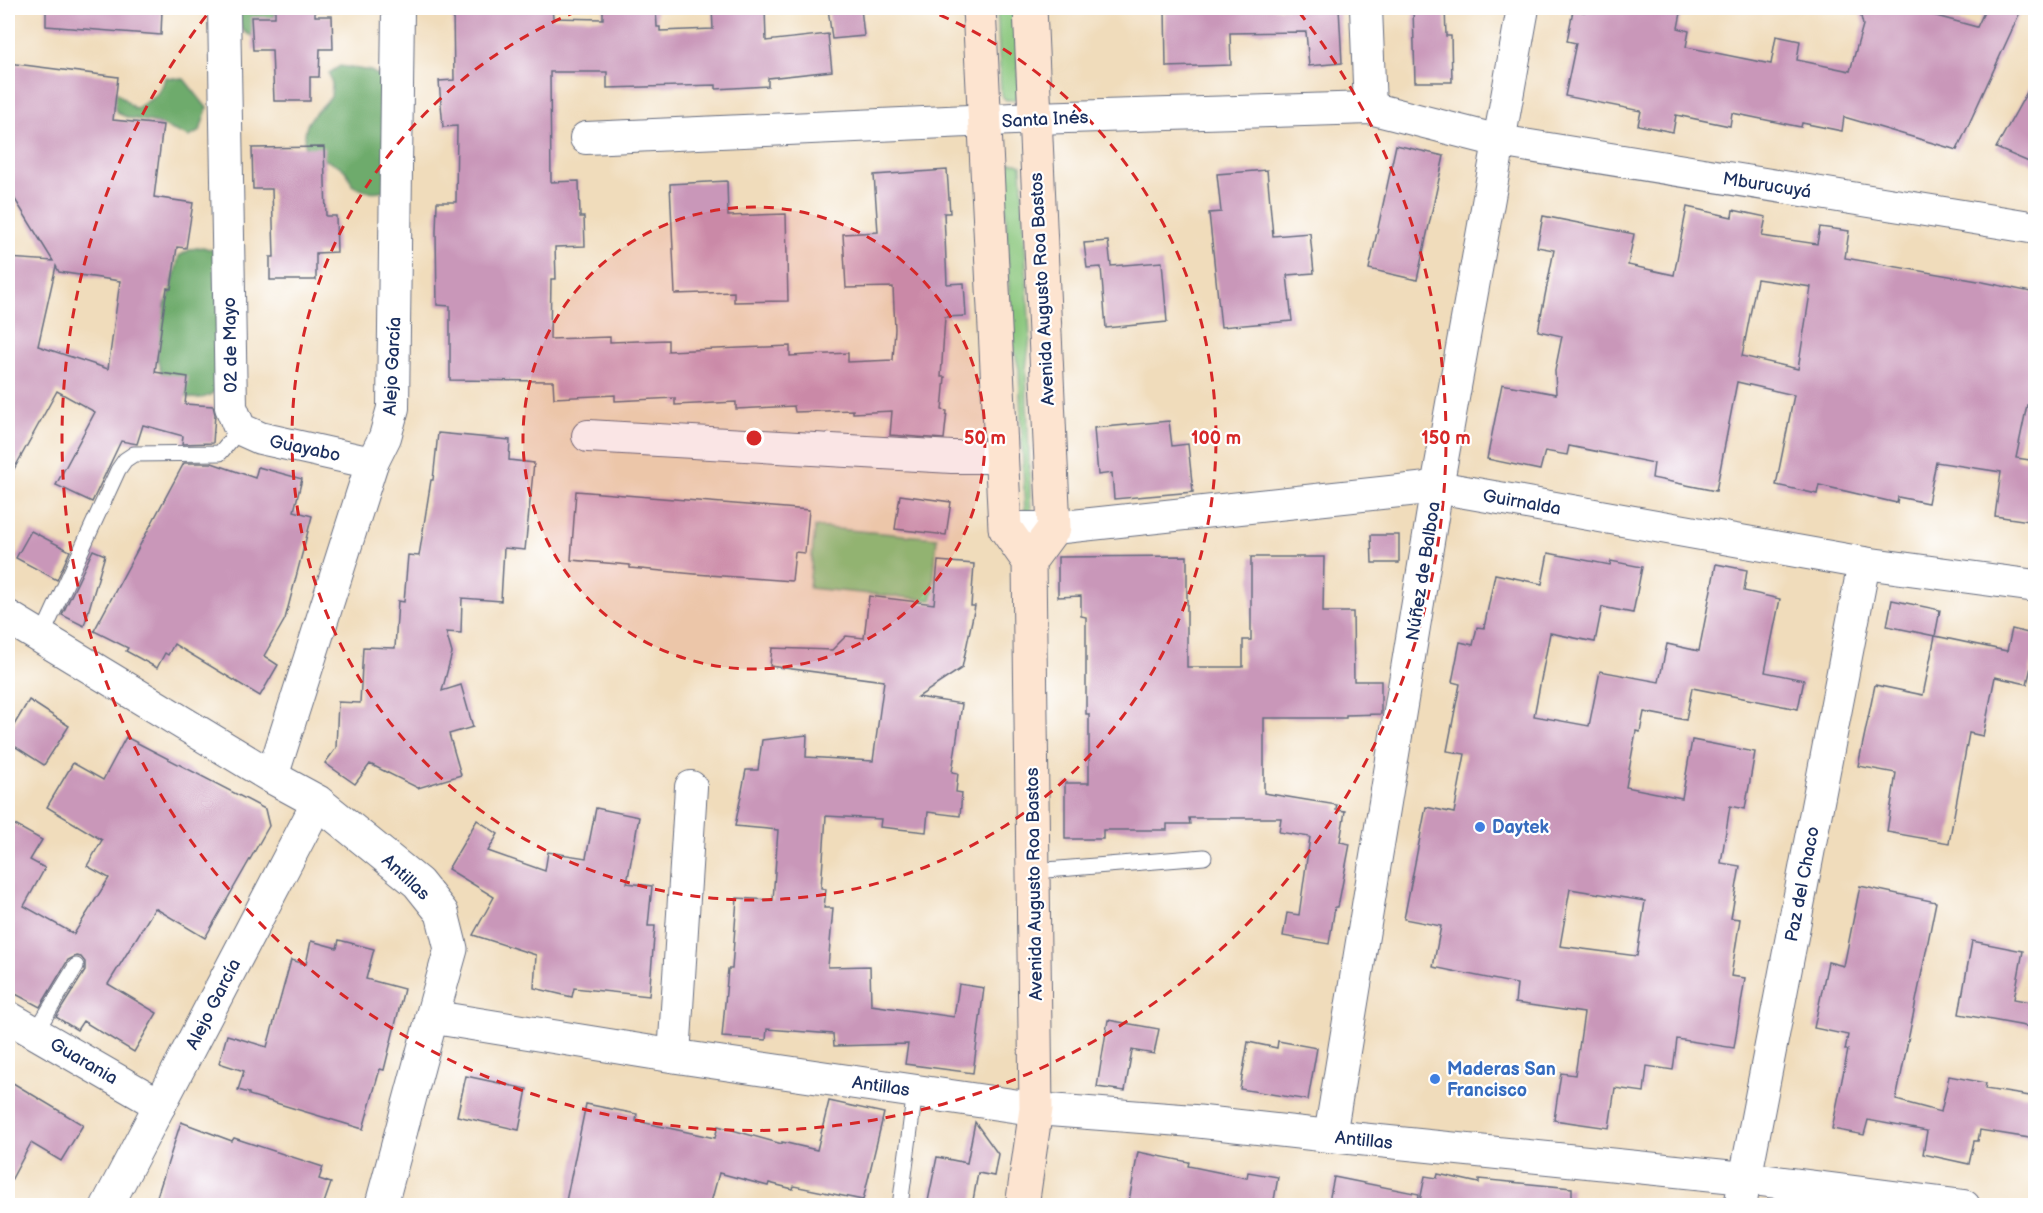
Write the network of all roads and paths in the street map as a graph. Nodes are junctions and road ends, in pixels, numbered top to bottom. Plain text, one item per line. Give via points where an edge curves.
1 (224, 8) edge
2 (398, 8) edge
3 (979, 8) edge
4 (1030, 8) edge
5 (1366, 8) edge
6 (1523, 8) edge
7 (1370, 108) junction
8 (1034, 118) junction
9 (984, 122) junction
10 (586, 138) dead end
11 (1499, 141) junction
12 (2036, 228) edge
13 (240, 429) junction
14 (588, 436) dead end
15 (1002, 457) junction
16 (372, 463) junction
17 (1437, 487) junction
18 (1005, 528) junction
19 (1054, 528) junction
20 (1029, 562) junction
21 (1864, 563) junction
22 (2036, 586) edge
23 (8, 617) edge
24 (41, 638) junction
25 (272, 777) junction
26 (691, 787) dead end
27 (318, 802) junction
28 (1204, 857) dead end
29 (1035, 871) junction
30 (76, 966) dead end
31 (8, 1017) edge
32 (432, 1017) junction
33 (35, 1033) junction
34 (674, 1056) junction
35 (915, 1091) junction
36 (160, 1105) junction
37 (1036, 1108) junction
38 (1330, 1136) junction
39 (1742, 1192) edge
40 (107, 1206) edge
41 (381, 1206) edge
42 (900, 1206) edge
43 (1022, 1206) edge
44 (1964, 1206) edge

1 - 13 street, 02 de Mayo via 231,407
2 - 16 street, Alejo García via 393,408 385,438
3 - 9 main road
4 - 8 main road, Avenida Augusto Roa Bastos
5 - 7 street
6 - 11 street, Núñez de Balboa
7 - 8 street, Santa Inés
7 - 11 street, Santa Inés
8 - 9 street, Santa Inés
8 - 19 main road, Avenida Augusto Roa Bastos
9 - 10 street, Santa Inés
9 - 15 main road
11 - 12 street, Mburucuyá
11 - 17 street, Núñez de Balboa
13 - 16 street, Guayabo via 260,438
13 - 24 lane via 220,453 134,454 124,460
14 - 15 street
15 - 18 main road
16 - 25 street, Alejo García
17 - 19 street, Guirnalda
17 - 21 street, Guirnalda
17 - 38 street, Núñez de Balboa
18 - 19 street, Guirnalda
18 - 20 main road
19 - 20 main road
20 - 29 main road, Avenida Augusto Roa Bastos
21 - 22 street, Guirnalda
21 - 39 street, Paz del Chaco
23 - 24 street, Antillas
24 - 25 street, Antillas
25 - 27 street, Antillas
26 - 34 street
27 - 32 street, Antillas via 418,884 442,913 451,950
27 - 36 street, Alejo García
28 - 29 lane
29 - 37 main road, Avenida Augusto Roa Bastos
30 - 33 lane
31 - 33 street, Guarania
32 - 34 street, Antillas
32 - 41 street
33 - 36 street, Guarania
34 - 35 street, Antillas
35 - 37 street, Antillas
35 - 42 lane
36 - 40 street, Alejo García
37 - 38 street, Antillas via 1194,1120
37 - 43 main road, Avenida Augusto Roa Bastos
38 - 39 street, Antillas
39 - 44 street, Antillas

